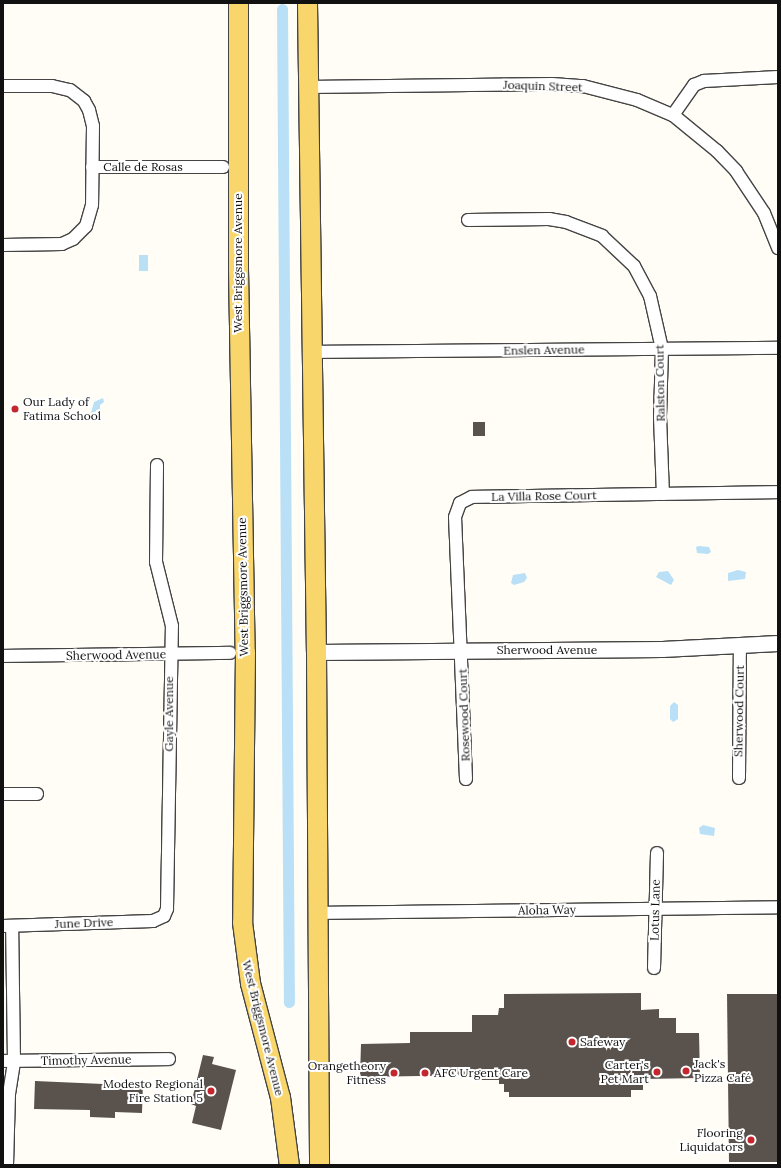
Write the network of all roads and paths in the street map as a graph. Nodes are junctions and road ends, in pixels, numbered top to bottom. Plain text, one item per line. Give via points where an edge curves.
1 (238, 3) edge
2 (307, 3) edge
3 (778, 77) edge
4 (3, 86) edge
5 (307, 87) junction
6 (673, 115) junction
7 (92, 167) junction
8 (223, 167) dead end
9 (468, 220) dead end
10 (777, 242) edge
11 (3, 245) edge
12 (778, 348) edge
13 (662, 349) junction
14 (310, 352) junction
15 (157, 465) dead end
16 (778, 492) edge
17 (662, 494) junction
18 (778, 643) edge
19 (740, 644) junction
20 (461, 651) junction
21 (316, 652) junction
22 (230, 653) dead end
23 (170, 654) junction
24 (3, 656) edge
25 (466, 778) dead end
26 (739, 778) dead end
27 (3, 794) edge
28 (37, 794) dead end
29 (657, 853) dead end
30 (778, 907) edge
31 (655, 909) junction
32 (316, 913) junction
33 (164, 916) joint
34 (8, 926) edge
35 (654, 968) dead end
36 (169, 1059) dead end
37 (8, 1061) edge
38 (7, 1165) edge
39 (290, 1165) edge
40 (319, 1165) edge

1 - 39 main road, West Briggsmore Avenue via 238,269 245,652 242,922 250,983 280,1096
2 - 5 main road
3 - 6 street via 704,81 694,85
4 - 7 street via 62,87 78,95 91,116
5 - 6 street, Joaquin Street via 583,86 637,100
5 - 14 main road
6 - 10 street, Joaquin Street via 712,146 736,170 764,213
7 - 8 street, Calle de Rosas
7 - 11 street, Calle de Rosas via 91,213 80,233 62,244
9 - 13 street, Ralston Court via 549,220 584,228 602,236 625,255 642,280 650,296
12 - 13 street, Enslen Avenue
13 - 14 street, Enslen Avenue
13 - 17 street, Ralston Court
14 - 21 main road
15 - 23 street, Gayle Avenue via 155,555 172,626
16 - 17 street, La Villa Rose Court
17 - 20 street, La Villa Rose Court via 472,497 460,503 455,517
18 - 19 street, Sherwood Avenue
19 - 20 street, Sherwood Avenue via 662,649
19 - 26 street, Sherwood Court
20 - 21 street, Sherwood Avenue
20 - 25 street, Rosewood Court
21 - 32 main road
22 - 23 street, Sherwood Avenue
23 - 24 street, Sherwood Avenue
23 - 33 street, Gayle Avenue via 168,905
27 - 28 street
29 - 31 street, Lotus Lane
30 - 31 street, Aloha Way
31 - 32 street, Aloha Way
31 - 35 street, Lotus Lane
32 - 40 main road
33 - 34 street, June Drive via 153,921
34 - 37 street
36 - 37 street, Timothy Avenue
37 - 38 street

